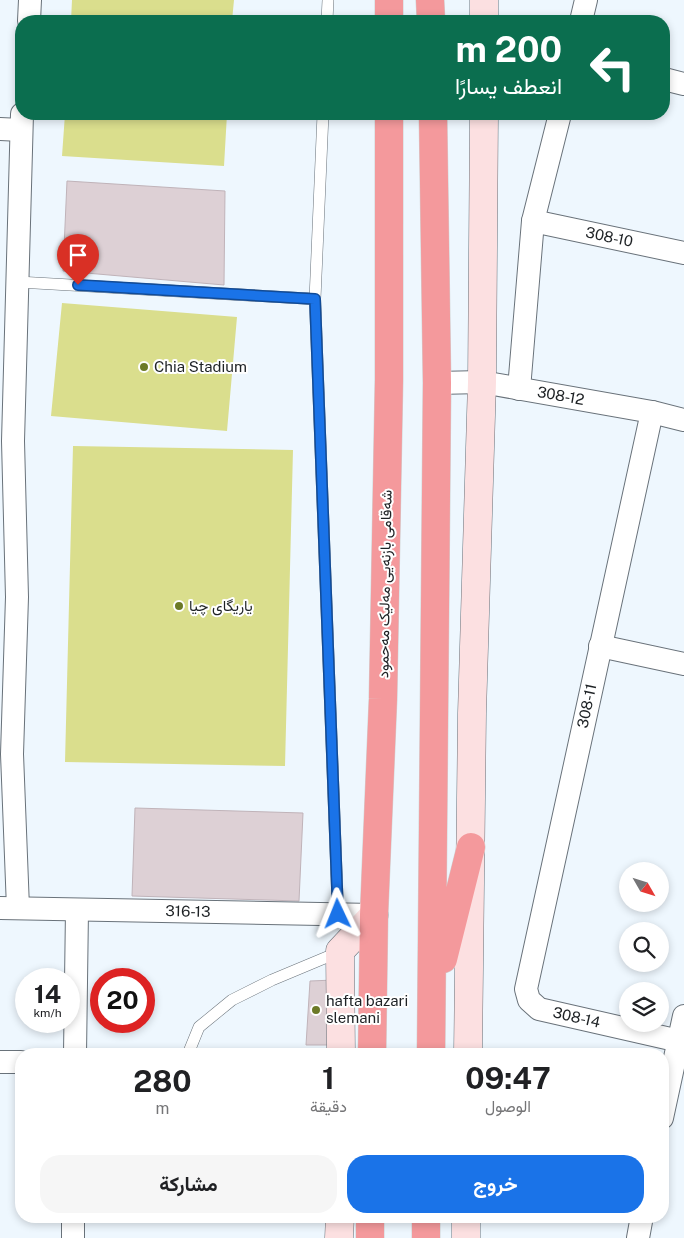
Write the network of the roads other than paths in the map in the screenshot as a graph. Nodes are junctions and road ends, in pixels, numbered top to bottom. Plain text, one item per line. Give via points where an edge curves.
1 (30, 0) edge
2 (328, 0) edge
3 (430, 0) edge
4 (484, 0) edge
5 (586, 0) edge
6 (29, 15) edge
7 (327, 15) edge
8 (431, 15) edge
9 (484, 15) edge
10 (582, 15) edge
11 (670, 80) edge
12 (684, 84) edge
13 (323, 120) edge
14 (389, 120) edge
15 (433, 120) edge
16 (484, 120) edge
17 (558, 120) edge
18 (15, 124) edge
19 (533, 221) junction
20 (684, 253) edge
21 (12, 289) edge
22 (315, 299) junction
23 (482, 382) junction
24 (437, 383) junction
25 (519, 389) junction
26 (652, 412) junction
27 (684, 420) edge
28 (7, 440) edge
29 (8, 597) edge
30 (600, 646) junction
31 (684, 664) edge
32 (6, 754) edge
33 (471, 847) junction
34 (9, 908) edge
35 (77, 910) junction
36 (338, 914) junction
37 (374, 915) junction
38 (340, 951) junction
39 (529, 1000) joint
40 (432, 1002) junction
41 (684, 1016) edge
42 (681, 1042) edge
43 (75, 1048) edge
44 (190, 1048) edge
45 (341, 1048) edge
46 (372, 1048) edge
47 (431, 1048) edge
48 (468, 1048) edge
49 (0, 1062) edge
50 (15, 1062) edge
51 (669, 1090) edge
52 (73, 1223) edge
53 (340, 1223) edge
54 (466, 1223) edge
55 (641, 1223) edge
56 (73, 1238) edge
57 (339, 1238) edge
58 (466, 1238) edge
59 (638, 1238) edge

1 - 6 street
2 - 7 lane
3 - 8 highway
4 - 9 main road
5 - 10 street
11 - 12 street
13 - 22 lane
14 - 37 highway, شەقامی بازنەیی مەلیک مەحمود via 389,380 383,699
15 - 24 highway
16 - 23 main road
17 - 19 street
18 - 21 street
19 - 20 street, 308-10
19 - 25 street
21 - 22 lane
21 - 28 street
22 - 36 lane
23 - 24 street, 308-12
23 - 25 street, 308-12
23 - 33 main road
24 - 40 highway
25 - 26 street, 308-12
26 - 27 street, 308-12
26 - 30 street, 308-11
28 - 29 street
29 - 32 street
30 - 31 street
30 - 39 street, 308-11 via 526,989
32 - 34 street
33 - 40 highway
33 - 48 main road
34 - 35 street, 316-13
35 - 36 street, 316-13
35 - 43 street
36 - 37 street, 316-13
37 - 38 main road
37 - 46 highway, شەقامی بازنەیی مەلیک مەحمود
38 - 44 lane via 232,1000 199,1027
38 - 45 main road
39 - 42 street, 308-14 via 539,1009
40 - 47 highway
41 - 42 street
42 - 51 street
49 - 50 street
52 - 56 street
53 - 57 main road
54 - 58 main road
55 - 59 street

